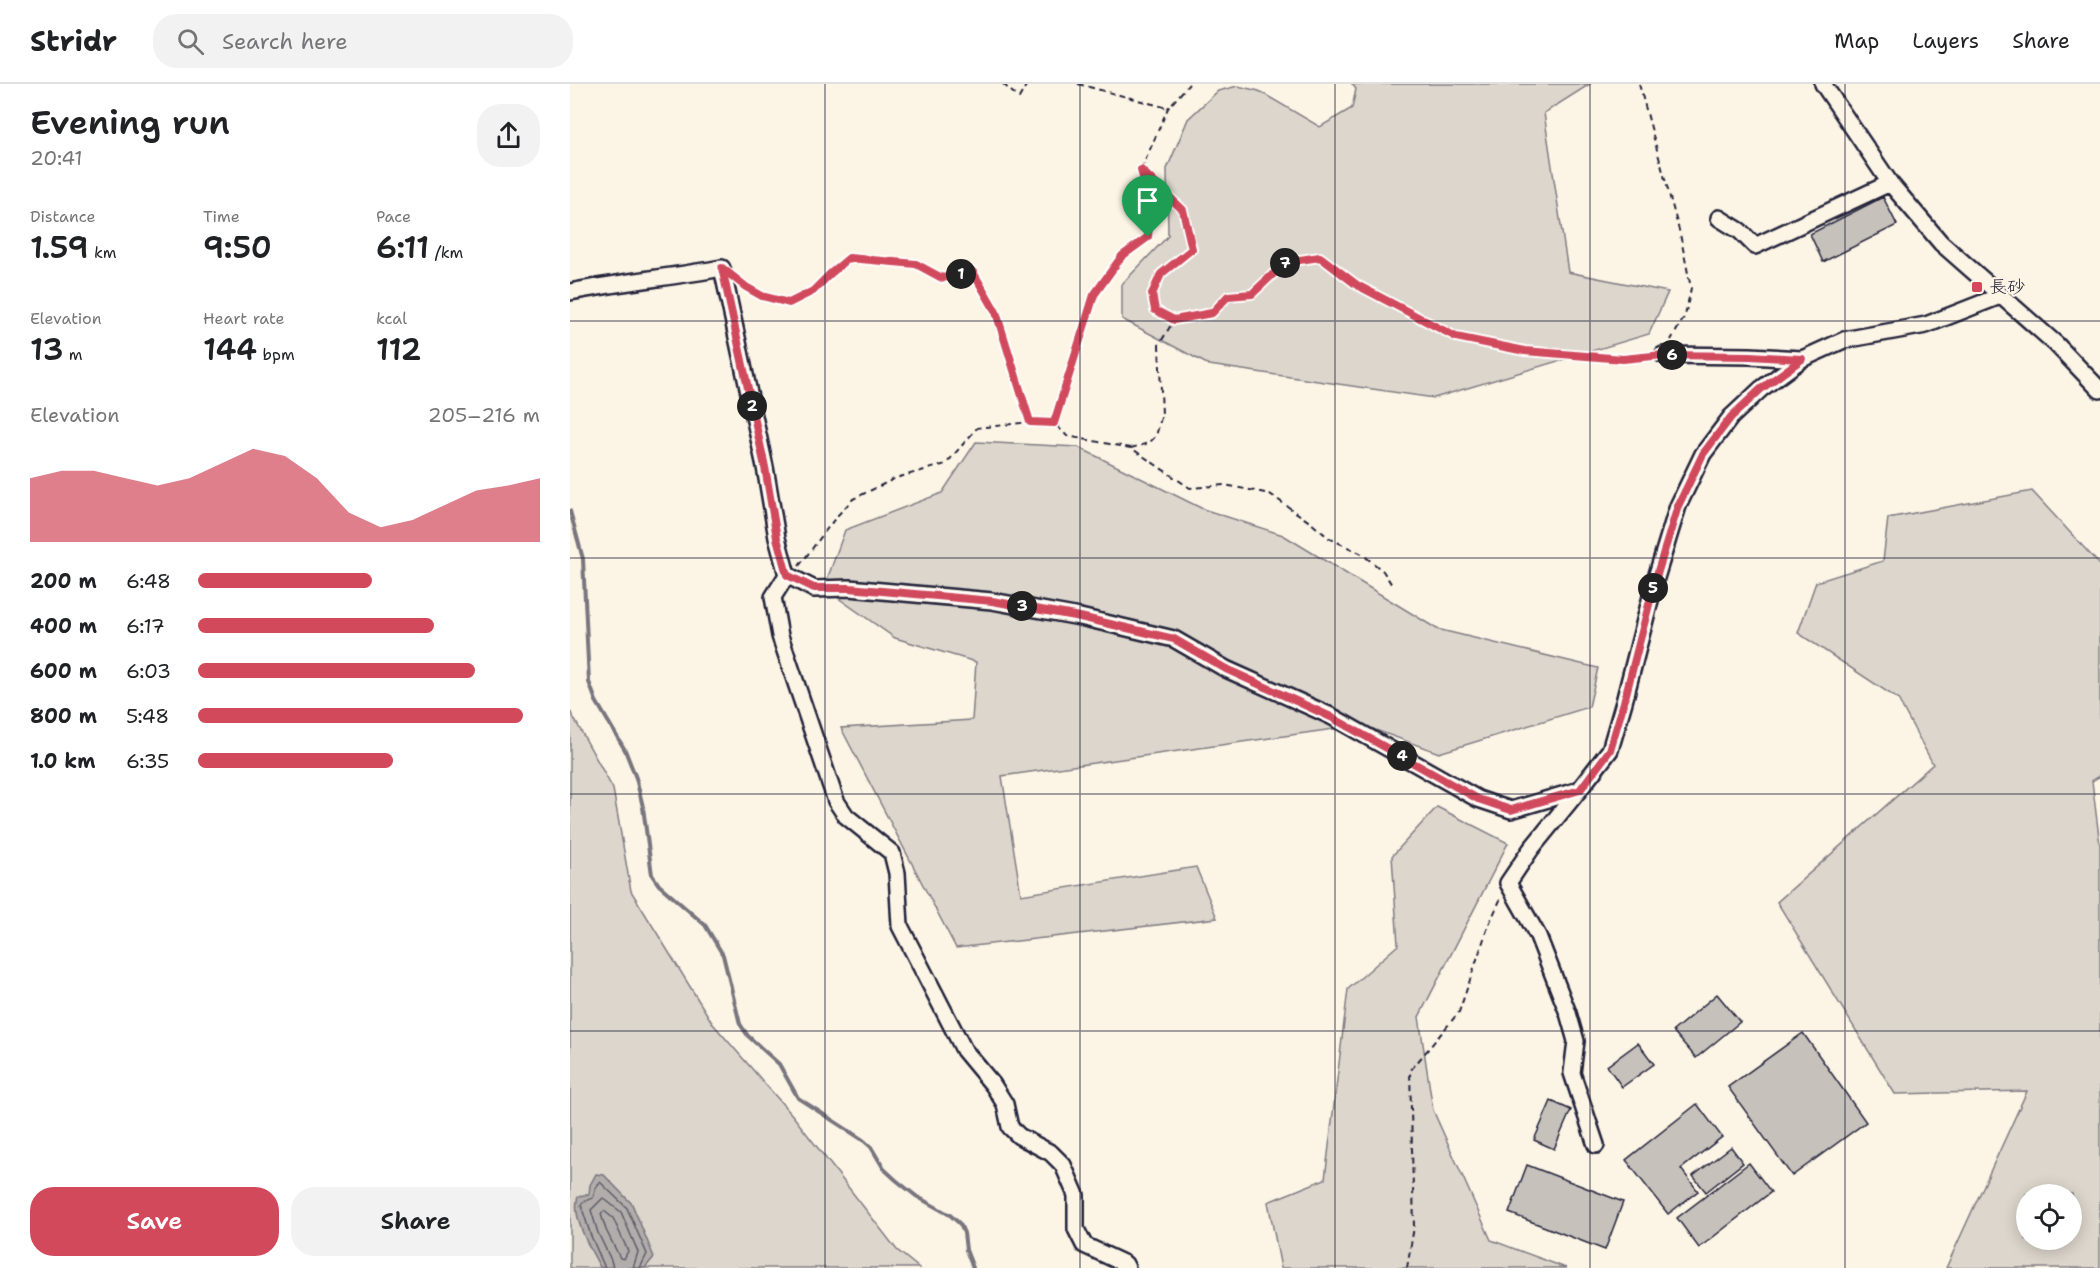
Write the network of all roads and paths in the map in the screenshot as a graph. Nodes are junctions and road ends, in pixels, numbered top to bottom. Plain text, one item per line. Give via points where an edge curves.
1 (1003, 84) edge
2 (1027, 84) edge
3 (1078, 84) edge
4 (1189, 84) edge
5 (1639, 84) edge
6 (1823, 84) edge
7 (1168, 108) junction
8 (1141, 170) junction
9 (1890, 183) junction
10 (1719, 218) dead end
11 (722, 268) junction
12 (570, 292) edge
13 (2000, 296) junction
14 (1174, 320) junction
15 (1663, 355) junction
16 (1802, 359) junction
17 (2100, 390) edge
18 (1030, 422) junction
19 (1054, 423) junction
20 (1131, 448) junction
21 (789, 575) junction
22 (1392, 585) dead end
23 (1580, 790) junction
24 (1508, 883) junction
25 (1596, 1146) dead end
26 (1127, 1268) edge
27 (1407, 1268) edge

1 - 2 path via 1019,98
3 - 7 path
4 - 7 path
5 - 15 path via 1691,288 1685,316
6 - 9 street
7 - 8 path
8 - 14 path via 1183,210 1192,249 1161,274 1152,294 1155,310
8 - 19 path via 1151,204 1148,237 1122,256 1094,295
9 - 10 street via 1755,246
9 - 13 street via 1941,243
11 - 12 street
11 - 18 path via 754,291 789,303 813,291 849,258 916,264 942,278 973,272 996,312
11 - 21 street via 777,538
13 - 16 street via 1926,325 1844,340
13 - 17 street via 2076,363
14 - 15 path via 1212,313 1228,296 1252,294 1286,262 1320,257 1357,285 1456,337 1525,351 1623,359
14 - 20 path via 1159,345 1162,414 1156,436 1149,443
15 - 16 street
16 - 23 street via 1731,417 1703,454 1678,506 1610,750
18 - 19 path
18 - 21 path via 978,428 946,464 896,478 853,499
19 - 20 path via 1067,436
20 - 22 path via 1190,488 1225,485 1270,494 1329,538 1362,554
21 - 23 street via 814,588 992,601 1174,639 1226,669 1331,717 1478,799 1511,810
21 - 26 street via 773,597 780,636 836,801 846,816 892,853 900,926 964,1050 1005,1104 1010,1127 1063,1165 1076,1195 1076,1229 1084,1245 1125,1263
23 - 24 street
24 - 25 street via 1538,936 1568,1013 1576,1041 1572,1073
24 - 27 path via 1459,1012 1410,1071 1414,1227

